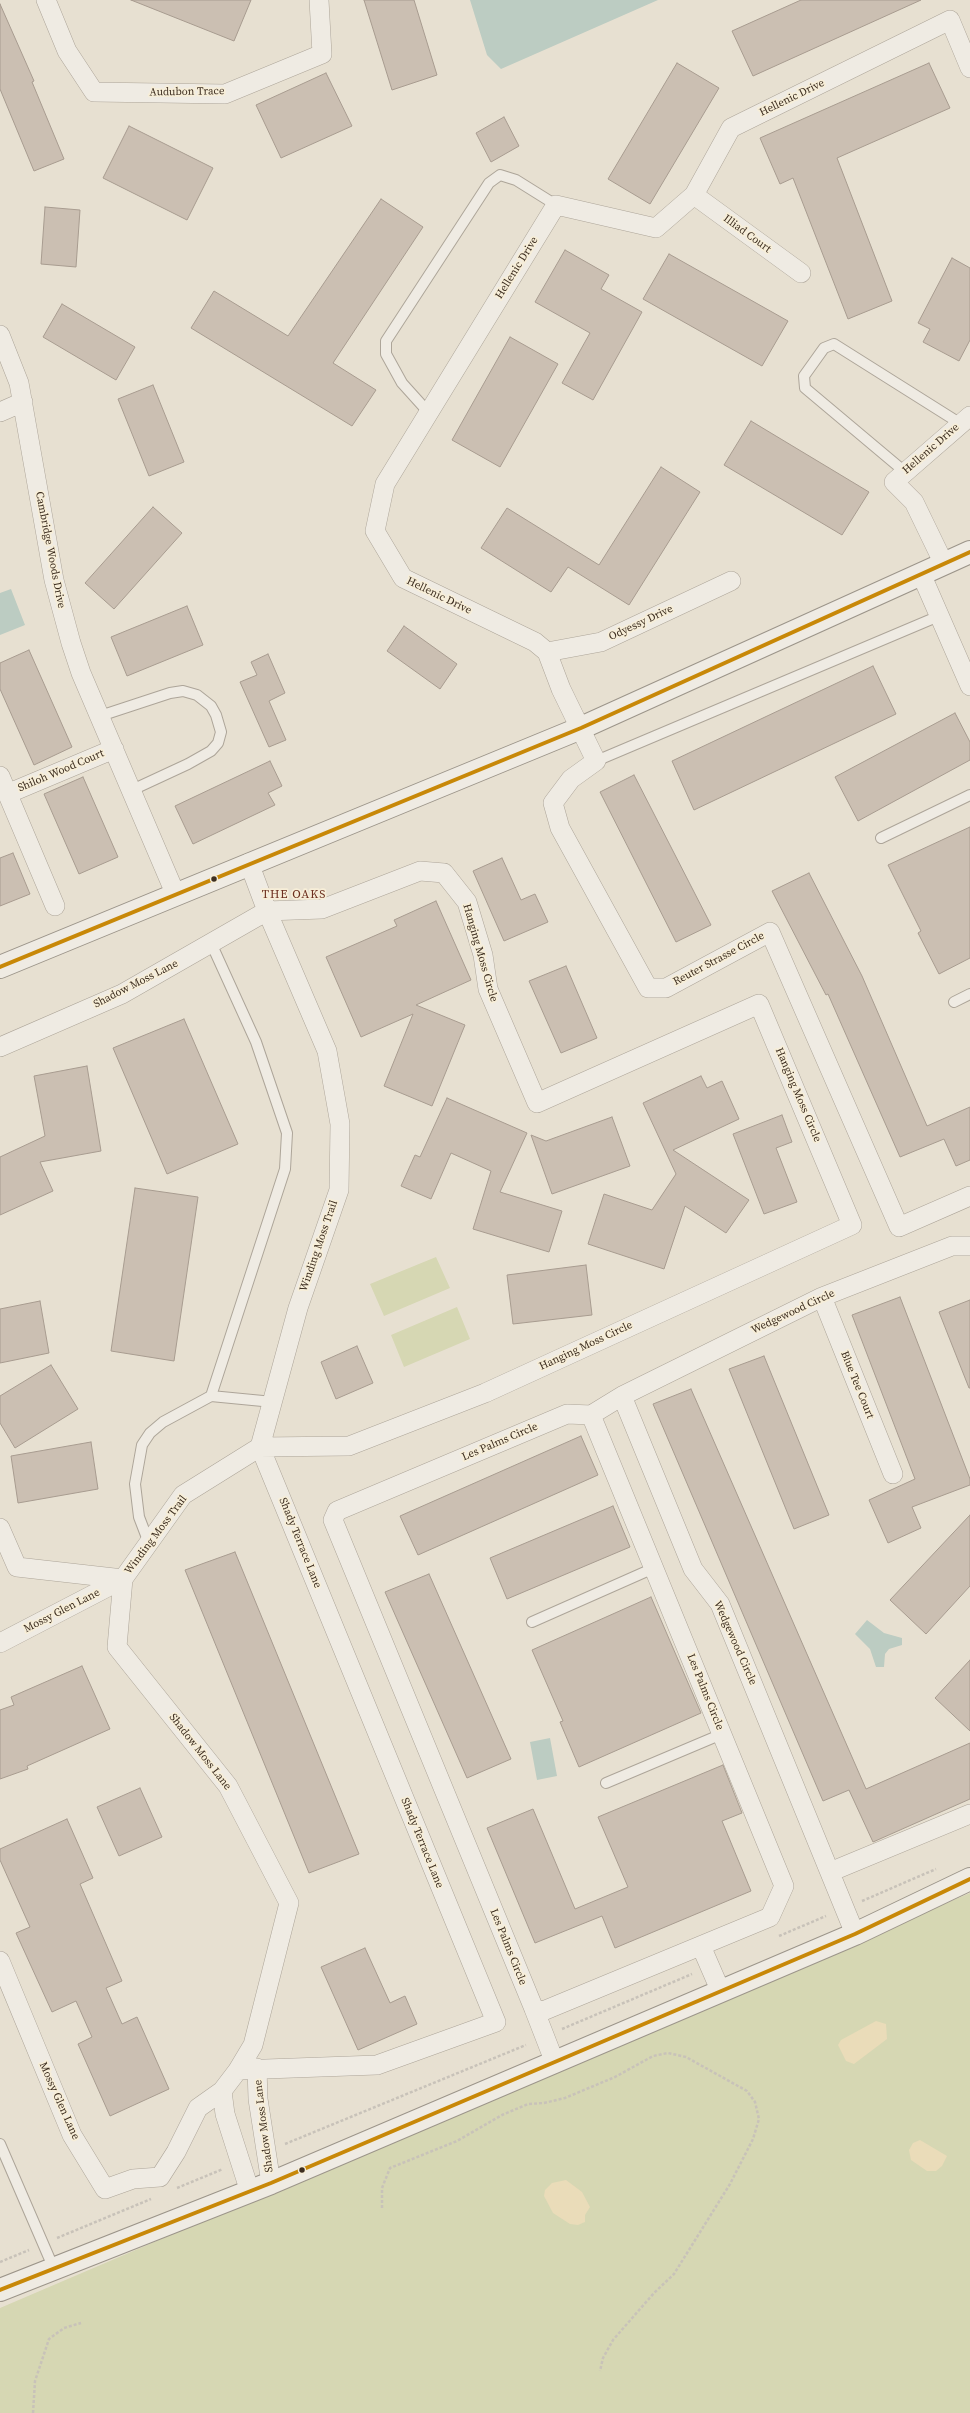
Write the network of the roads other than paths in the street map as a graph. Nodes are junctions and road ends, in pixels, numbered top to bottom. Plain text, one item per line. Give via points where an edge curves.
1 (46, 0) edge
2 (318, 0) edge
3 (970, 68) edge
4 (694, 195) junction
5 (556, 205) junction
6 (801, 273) dead end
7 (0, 335) edge
8 (23, 402) junction
9 (0, 412) edge
10 (429, 413) junction
11 (965, 420) edge
12 (904, 472) junction
13 (970, 552) edge
14 (944, 564) junction
15 (922, 576) junction
16 (731, 581) dead end
17 (939, 616) junction
18 (547, 652) junction
19 (970, 686) edge
20 (100, 716) junction
21 (581, 728) junction
22 (114, 749) junction
23 (596, 761) junction
24 (0, 776) edge
25 (132, 790) junction
26 (970, 795) edge
27 (7, 807) edge
28 (881, 838) dead end
29 (249, 863) junction
30 (175, 893) junction
31 (55, 906) dead end
32 (267, 911) junction
33 (211, 943) junction
34 (0, 967) edge
35 (970, 994) edge
36 (954, 1002) dead end
37 (0, 1047) edge
38 (970, 1196) edge
39 (970, 1246) edge
40 (822, 1297) junction
41 (211, 1396) junction
42 (622, 1396) junction
43 (272, 1402) junction
44 (591, 1415) junction
45 (260, 1447) junction
46 (893, 1474) dead end
47 (0, 1528) edge
48 (149, 1543) junction
49 (654, 1568) junction
50 (124, 1579) junction
51 (532, 1622) dead end
52 (0, 1643) edge
53 (722, 1734) junction
54 (606, 1783) dead end
55 (970, 1814) edge
56 (830, 1872) junction
57 (970, 1879) edge
58 (855, 1934) junction
59 (701, 1946) junction
60 (0, 1961) edge
61 (721, 1992) junction
62 (534, 2009) junction
63 (555, 2063) junction
64 (263, 2068) junction
65 (238, 2070) junction
66 (222, 2091) junction
67 (0, 2144) edge
68 (271, 2184) junction
69 (250, 2192) junction
70 (54, 2269) junction
71 (0, 2290) edge

1 - 2 street, Audubon Trace via 67,51 94,92 225,94 322,54
3 - 4 street, Hellenic Drive via 950,20 731,128
4 - 5 street, Hellenic Drive via 656,228
4 - 6 street, Illiad Court
5 - 10 street, Hellenic Drive
5 - 10 lane via 516,180 500,175 489,183 386,341 386,354 402,383
7 - 8 street, Cambridge Woods Drive via 19,383
8 - 9 street
8 - 20 street, Cambridge Woods Drive via 54,580 81,673
10 - 18 street, Hellenic Drive via 385,484 375,531 403,578 535,642
11 - 12 street, Hellenic Drive
11 - 12 lane via 834,344 824,348 804,376 806,388
12 - 14 street, Hellenic Drive via 894,482 914,502
13 - 14 street
14 - 15 street
15 - 17 street
15 - 21 street
16 - 18 street, Odyessy Drive via 601,642
17 - 19 street
17 - 23 lane
18 - 21 street via 561,689
20 - 22 street, Cambridge Woods Drive
20 - 25 lane via 183,691 197,695 211,706 216,715 220,732 218,743 211,751
21 - 23 street
21 - 29 street
22 - 25 street, Cambridge Woods Drive
22 - 27 street, Shiloh Wood Court
23 - 38 street, Reuter Strasse Circle via 571,779 552,803 560,828 648,988 666,988 770,932 899,1227
24 - 27 street, Shiloh Wood Court
25 - 30 street, Cambridge Woods Drive
26 - 28 lane
27 - 31 street, Shiloh Wood Court
29 - 30 street
29 - 32 street, Winding Moss Trail
30 - 34 street
32 - 33 street, Shadow Moss Lane
32 - 43 street, Winding Moss Trail via 327,1051 340,1124 339,1190 298,1308
32 - 45 street, Hanging Moss Circle via 322,909 420,871 444,873 467,902 483,955 488,988 537,1103 760,1004 852,1225 485,1393 349,1446
33 - 37 street, Shadow Moss Lane via 122,994
33 - 41 lane via 256,1042 287,1134 285,1170
35 - 36 lane
39 - 40 street, Wedgewood Circle via 952,1246
40 - 42 street, Wedgewood Circle
40 - 46 street, Blue Tee Court
41 - 43 lane
41 - 48 lane via 163,1422 150,1433 142,1445 135,1484 139,1517
42 - 44 street, Wedgewood Circle
42 - 56 street, Wedgewood Circle via 693,1569 720,1604
43 - 45 street, Winding Moss Trail
44 - 49 street, Les Palms Circle
44 - 62 street, Les Palms Circle via 566,1414 337,1511 333,1520
45 - 48 street, Winding Moss Trail via 183,1495
45 - 64 street, Shady Terrace Lane via 496,2022 377,2065
47 - 50 street via 16,1567
48 - 50 street, Winding Moss Trail
49 - 51 lane
49 - 53 street, Les Palms Circle
50 - 52 street, Mossy Glen Lane
50 - 65 street, Shadow Moss Lane via 117,1647 228,1786 289,1904 253,2045
53 - 54 lane
53 - 59 street, Les Palms Circle via 784,1886 770,1917
55 - 56 street
56 - 58 street, Wedgewood Circle
57 - 58 street
58 - 61 street
59 - 61 street
59 - 62 street, Les Palms Circle via 543,2011
60 - 66 street, Mossy Glen Lane via 72,2134 105,2189 133,2179 160,2177 198,2108
61 - 63 street
62 - 63 street, Les Palms Circle
63 - 68 street
64 - 65 street
64 - 68 street, Shadow Moss Lane via 258,2099
65 - 66 street, Mossy Glen Lane
66 - 69 street via 225,2114
67 - 70 lane
68 - 69 street
69 - 70 street
70 - 71 street

